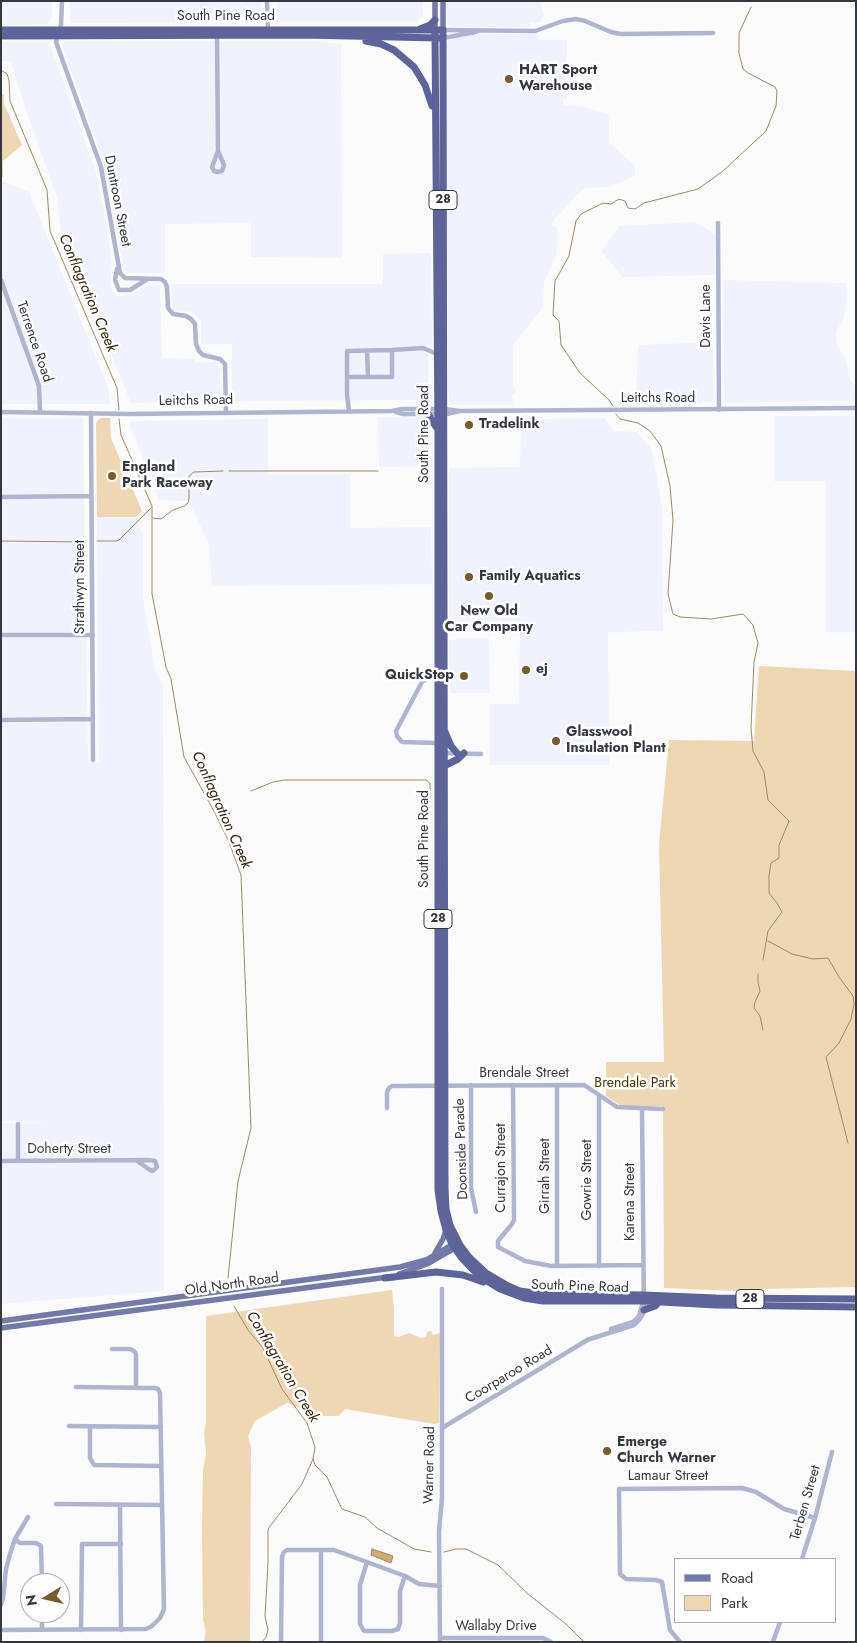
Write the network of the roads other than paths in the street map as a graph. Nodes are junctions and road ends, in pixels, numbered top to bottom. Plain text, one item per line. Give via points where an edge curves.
1 (62, 1) edge
2 (267, 1) edge
3 (435, 1) edge
4 (443, 1) edge
5 (435, 20) junction
6 (1, 30) edge
7 (418, 30) junction
8 (478, 31) junction
9 (268, 32) junction
10 (59, 33) junction
11 (217, 33) junction
12 (713, 33) dead end
13 (439, 34) junction
14 (1, 36) edge
15 (357, 37) junction
16 (435, 116) junction
17 (218, 152) dead end
18 (718, 223) dead end
19 (118, 266) junction
20 (130, 279) junction
21 (150, 279) junction
22 (1, 280) edge
23 (130, 290) junction
24 (367, 350) junction
25 (392, 350) junction
26 (437, 354) junction
27 (368, 377) junction
28 (347, 378) junction
29 (856, 408) edge
30 (719, 410) junction
31 (349, 411) junction
32 (392, 411) junction
33 (440, 411) junction
34 (1, 412) edge
35 (40, 412) junction
36 (226, 412) junction
37 (91, 413) junction
38 (428, 414) junction
39 (438, 430) junction
40 (1, 496) edge
41 (91, 496) junction
42 (440, 515) junction
43 (441, 585) junction
44 (92, 635) junction
45 (1, 636) edge
46 (438, 675) junction
47 (93, 719) junction
48 (1, 720) edge
49 (444, 732) junction
50 (438, 743) junction
51 (441, 753) junction
52 (461, 753) junction
53 (481, 754) dead end
54 (93, 760) dead end
55 (444, 766) junction
56 (441, 1085) junction
57 (471, 1085) junction
58 (513, 1085) junction
59 (557, 1085) junction
60 (599, 1095) junction
61 (388, 1108) dead end
62 (642, 1108) junction
63 (663, 1109) dead end
64 (18, 1124) dead end
65 (1, 1161) edge
66 (18, 1161) junction
67 (137, 1161) dead end
68 (476, 1212) dead end
69 (446, 1230) junction
70 (456, 1244) junction
71 (434, 1255) junction
72 (643, 1265) junction
73 (557, 1266) junction
74 (599, 1266) junction
75 (385, 1278) junction
76 (301, 1281) junction
77 (495, 1287) junction
78 (302, 1288) junction
79 (442, 1289) dead end
80 (643, 1298) junction
81 (856, 1299) edge
82 (660, 1302) junction
83 (856, 1307) edge
84 (644, 1310) junction
85 (1, 1321) edge
86 (1, 1328) edge
87 (587, 1340) junction
88 (112, 1349) dead end
89 (76, 1387) dead end
90 (136, 1388) junction
91 (69, 1426) dead end
92 (90, 1426) junction
93 (161, 1427) junction
94 (442, 1428) junction
95 (832, 1452) dead end
96 (162, 1466) junction
97 (56, 1504) dead end
98 (120, 1505) junction
99 (162, 1505) junction
100 (28, 1516) dead end
101 (815, 1518) junction
102 (15, 1539) junction
103 (121, 1544) junction
104 (321, 1550) junction
105 (802, 1558) edge
106 (367, 1562) junction
107 (42, 1573) edge
108 (405, 1576) junction
109 (440, 1586) junction
110 (1, 1605) edge
111 (42, 1623) edge
112 (780, 1623) edge
113 (1, 1630) edge
114 (42, 1630) junction
115 (81, 1630) junction
116 (121, 1630) junction
117 (440, 1640) edge
118 (489, 1640) edge
119 (528, 1640) edge
120 (281, 1642) edge
121 (321, 1642) edge
122 (551, 1642) edge
123 (680, 1642) edge
124 (774, 1642) edge

1 - 10 street, Duntroon Street
2 - 9 street
3 - 5 main road
4 - 13 main road
5 - 7 highway
5 - 13 main road
6 - 10 highway, South Pine Road / 28
7 - 9 highway, South Pine Road / 28
7 - 13 highway, South Pine Road / 28
8 - 12 street via 535,31 576,19 621,34
8 - 13 street
8 - 13 street via 463,35
9 - 11 highway, South Pine Road / 28
9 - 15 highway, South Pine Road / 28
10 - 11 highway, South Pine Road / 28
10 - 14 highway, South Pine Road / 28
10 - 19 street, Duntroon Street via 56,43 100,167
11 - 17 street
13 - 15 highway, South Pine Road / 28
13 - 16 highway, South Pine Road
13 - 33 highway, South Pine Road / 28
15 - 16 highway, 28 via 386,46 414,67 425,84
16 - 26 highway, South Pine Road / 28
18 - 30 street, Davis Lane
19 - 20 street, Duntroon Street via 120,273
19 - 23 street via 116,286 119,290
20 - 21 street
20 - 23 street via 133,285
21 - 23 street
21 - 36 street via 165,282 170,311 191,319 195,324 199,352 225,364
22 - 35 street, Terrence Road via 39,386
24 - 25 street
24 - 27 street
24 - 28 street via 346,351
25 - 26 street via 423,348
25 - 27 street via 392,377
26 - 33 highway, South Pine Road / 28
27 - 28 street
28 - 31 street
29 - 30 street, Leitchs Road
30 - 33 street, Leitchs Road
31 - 32 street, Leitchs Road
31 - 36 street, Leitchs Road
32 - 33 street, Leitchs Road
32 - 38 street, Leitchs Road
33 - 38 street, Leitchs Road
33 - 39 highway, South Pine Road / 28
33 - 42 highway, South Pine Road / 28
34 - 35 street, Leitchs Road
35 - 37 street, Leitchs Road
36 - 37 street, Leitchs Road
37 - 41 street, Strathwyn Street
38 - 39 highway
39 - 42 highway, South Pine Road / 28
40 - 41 street
41 - 44 street, Strathwyn Street
42 - 43 highway, South Pine Road / 28
43 - 46 highway, South Pine Road / 28
43 - 49 highway, South Pine Road / 28
44 - 45 street
44 - 47 street, Strathwyn Street
46 - 50 highway, South Pine Road / 28
46 - 50 street via 422,682 396,732 402,742
47 - 48 street
47 - 54 street, Strathwyn Street
49 - 51 highway, South Pine Road / 28
49 - 52 highway via 452,746
50 - 51 highway, South Pine Road / 28
51 - 52 street
51 - 55 highway, South Pine Road / 28
51 - 56 highway, South Pine Road / 28
52 - 53 street
52 - 55 highway via 458,759
55 - 56 highway, South Pine Road / 28
56 - 57 street, Brendale Street
56 - 61 street, Brendale Street via 391,1087 387,1092
56 - 69 highway, South Pine Road / 28 via 438,1190
56 - 70 highway, South Pine Road / 28 via 445,1198
57 - 58 street, Brendale Street
57 - 68 street, Doonside Parade via 472,1188
58 - 59 street, Brendale Street
58 - 73 street, Currajon Street via 514,1220 497,1244 500,1249 525,1261
59 - 60 street, Brendale Street via 584,1085
59 - 73 street, Girrah Street
60 - 62 street, Brendale Street via 617,1107
60 - 74 street, Gowrie Street
62 - 63 street, Brendale Street
62 - 72 street, Karena Street
64 - 66 street
65 - 66 street, Doherty Street
66 - 67 street, Doherty Street
69 - 70 highway, South Pine Road / 28
69 - 71 main road
70 - 71 main road, Old North Road
70 - 75 main road, Old North Road via 427,1264
70 - 77 highway, South Pine Road / 28 via 470,1267
70 - 80 highway, South Pine Road / 28 via 486,1273 520,1291
71 - 76 main road, Old North Road via 400,1267
72 - 74 street
72 - 80 street, Karena Street
73 - 74 street
75 - 77 highway via 446,1272
75 - 78 main road, Old North Road
76 - 78 street
76 - 85 main road, Old North Road
77 - 80 highway, South Pine Road / 28 via 543,1301
78 - 86 main road, Old North Road
79 - 94 street, Warner Road
80 - 81 highway, South Pine Road / 28
80 - 82 highway, South Pine Road / 28
80 - 84 street
80 - 87 street, Coorparoo Road via 640,1313 633,1322
82 - 83 highway, South Pine Road / 28
82 - 84 highway
84 - 87 street, Coorparoo Road via 634,1325
87 - 94 street, Coorparoo Road
88 - 90 street via 134,1351
89 - 90 street
90 - 93 street via 158,1389
91 - 92 street
92 - 93 street
92 - 96 street via 90,1458 94,1465
93 - 96 street
94 - 109 street, Warner Road
95 - 101 street, Terben Street
96 - 99 street
97 - 98 street
98 - 99 street
98 - 103 street
99 - 116 street via 164,1609 152,1626
100 - 102 street
101 - 105 street, Terben Street
101 - 123 street, Lamaur Street via 784,1509 756,1492 742,1488 619,1488 620,1574 626,1579 662,1582 670,1630
102 - 107 street via 20,1543 41,1546
102 - 110 street via 6,1569
103 - 115 street via 82,1544
103 - 116 street
104 - 106 street via 334,1550
104 - 120 street via 287,1550 282,1554
104 - 121 street
106 - 108 street
106 - 108 street via 360,1585 360,1624 364,1631 398,1629 400,1591
108 - 109 street via 425,1585
109 - 117 street, Warner Road
111 - 114 street
112 - 124 street
113 - 114 street
114 - 115 street
115 - 116 street
117 - 118 street, Wallaby Drive
118 - 119 street, Wallaby Drive
119 - 122 street, Wallaby Drive via 543,1638

